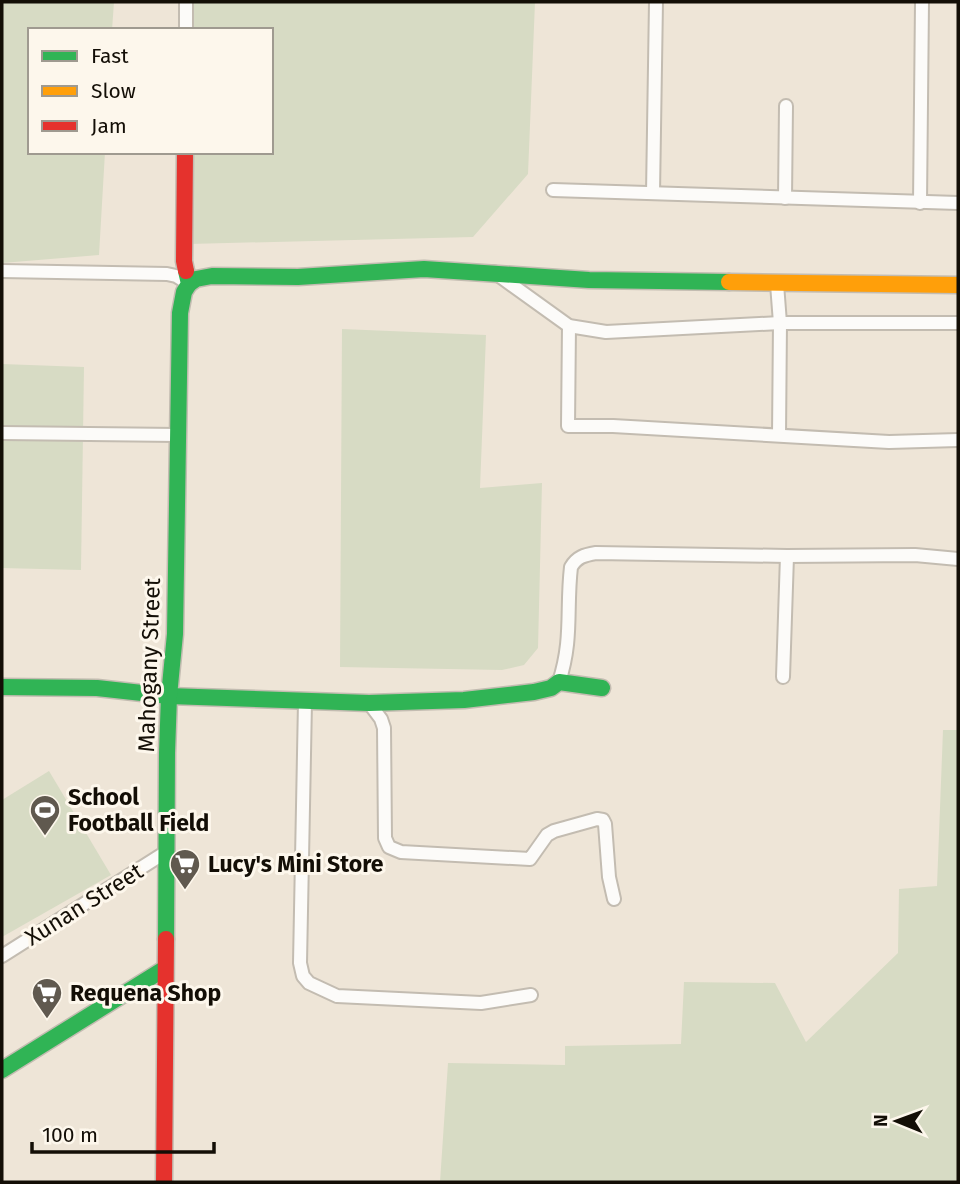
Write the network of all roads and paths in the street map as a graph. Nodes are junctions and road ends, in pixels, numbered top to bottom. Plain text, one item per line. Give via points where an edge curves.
1 (186, 2) edge
2 (656, 2) edge
3 (922, 2) edge
4 (186, 28) edge
5 (786, 106) dead end
6 (185, 154) edge
7 (554, 190) dead end
8 (653, 193) junction
9 (785, 198) junction
10 (920, 203) junction
11 (958, 203) edge
12 (2, 271) edge
13 (494, 272) junction
14 (188, 284) junction
15 (777, 284) junction
16 (958, 285) edge
17 (780, 323) junction
18 (958, 323) edge
19 (569, 326) junction
20 (2, 433) edge
21 (177, 435) junction
22 (779, 435) junction
23 (958, 440) edge
24 (787, 556) junction
25 (958, 559) edge
26 (783, 677) dead end
27 (559, 682) junction
28 (2, 687) edge
29 (602, 688) dead end
30 (169, 696) junction
31 (304, 702) junction
32 (369, 703) junction
33 (166, 852) junction
34 (614, 899) dead end
35 (2, 956) edge
36 (164, 969) junction
37 (531, 995) dead end
38 (2, 1070) edge
39 (163, 1182) edge

1 - 4 street
2 - 8 street
3 - 10 street
5 - 9 street
6 - 14 street, Mahogany Street
7 - 8 street
8 - 9 street
9 - 10 street
10 - 11 street
12 - 14 street via 167,274
13 - 14 street via 424,269 298,277 212,276
13 - 15 street via 589,280
13 - 19 street
14 - 21 street, Mahogany Street via 180,313
15 - 16 street
15 - 17 street
17 - 18 street
17 - 19 street via 606,332
17 - 22 street
19 - 22 street via 568,426
20 - 21 street
21 - 30 street, Mahogany Street via 175,634
22 - 23 street via 889,442
24 - 25 street
24 - 26 street
24 - 27 street via 596,553 576,559 569,580 567,658
27 - 29 street
27 - 32 street via 534,692 464,700
28 - 30 street via 97,688
30 - 31 street
30 - 33 street, Mahogany Street
31 - 32 street
31 - 37 street via 303,976 337,996 481,1003
32 - 34 street via 384,728 385,838 389,847 401,852 530,859 554,831 603,820
33 - 35 street, Xunan Street
33 - 36 street, Mahogany Street
36 - 38 street
36 - 39 street, Mahogany Street

